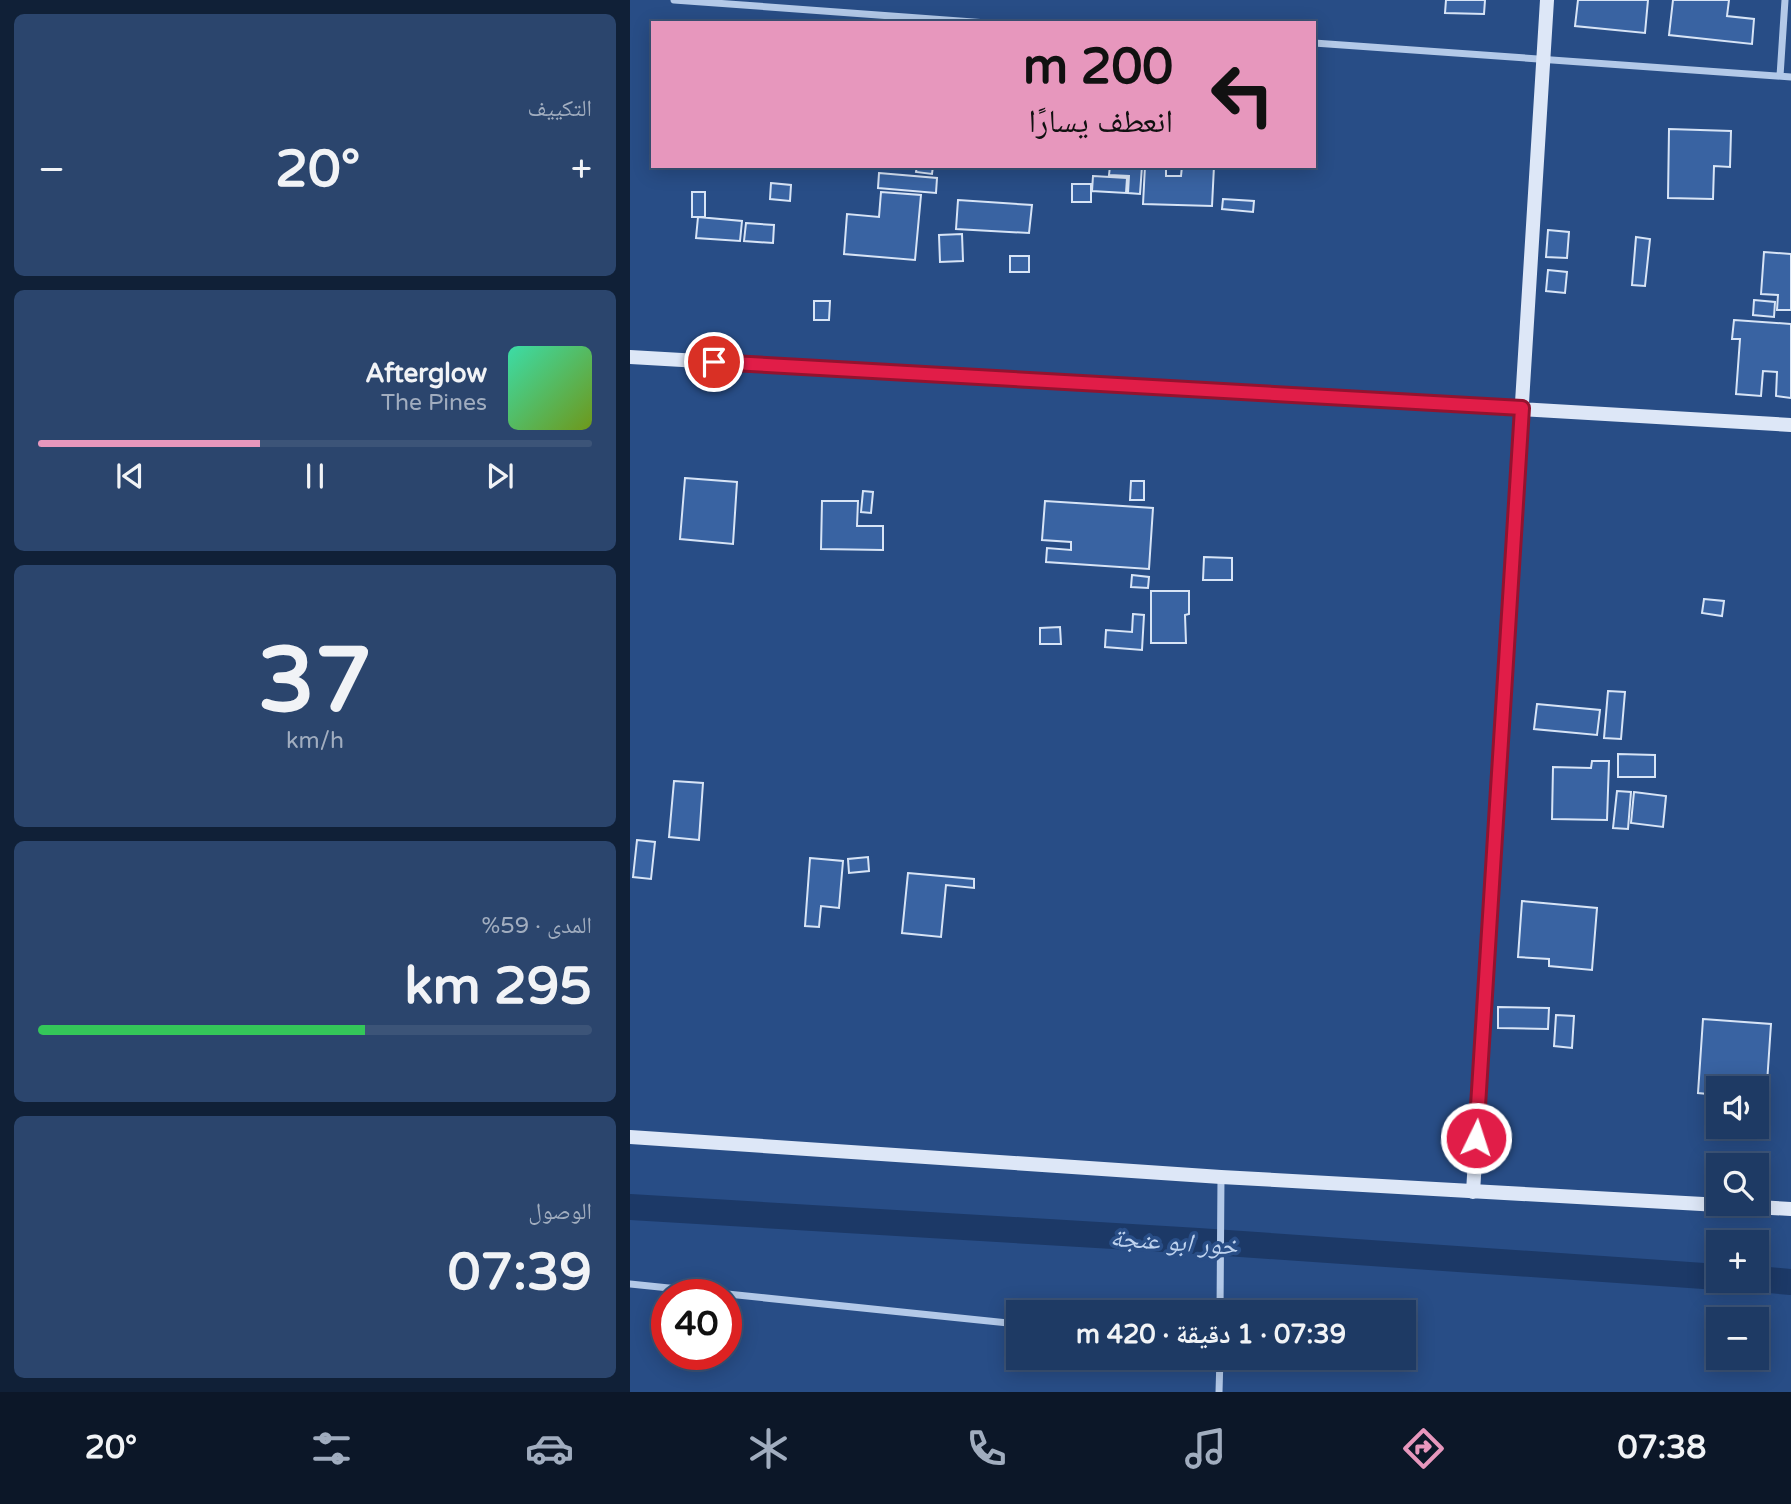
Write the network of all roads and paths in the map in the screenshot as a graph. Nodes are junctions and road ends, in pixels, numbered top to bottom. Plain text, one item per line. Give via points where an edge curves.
1 (674, 0) edge
2 (1548, 0) edge
3 (1785, 0) edge
4 (960, 21) edge
5 (1316, 43) edge
6 (1544, 59) junction
7 (1780, 76) junction
8 (1791, 77) edge
9 (630, 357) edge
10 (1522, 408) junction
11 (1791, 425) edge
12 (630, 1137) edge
13 (1221, 1177) junction
14 (1473, 1192) junction
15 (1791, 1209) edge
16 (630, 1284) edge
17 (1220, 1300) edge
18 (1006, 1323) edge
19 (1220, 1370) edge
20 (1219, 1392) edge

1 - 4 street
2 - 6 street
3 - 7 street
5 - 6 street
6 - 7 street
6 - 10 street
7 - 8 street
9 - 10 street
10 - 11 street
10 - 14 street
12 - 13 street
13 - 14 street
13 - 17 street
14 - 15 street
16 - 18 street
19 - 20 street

